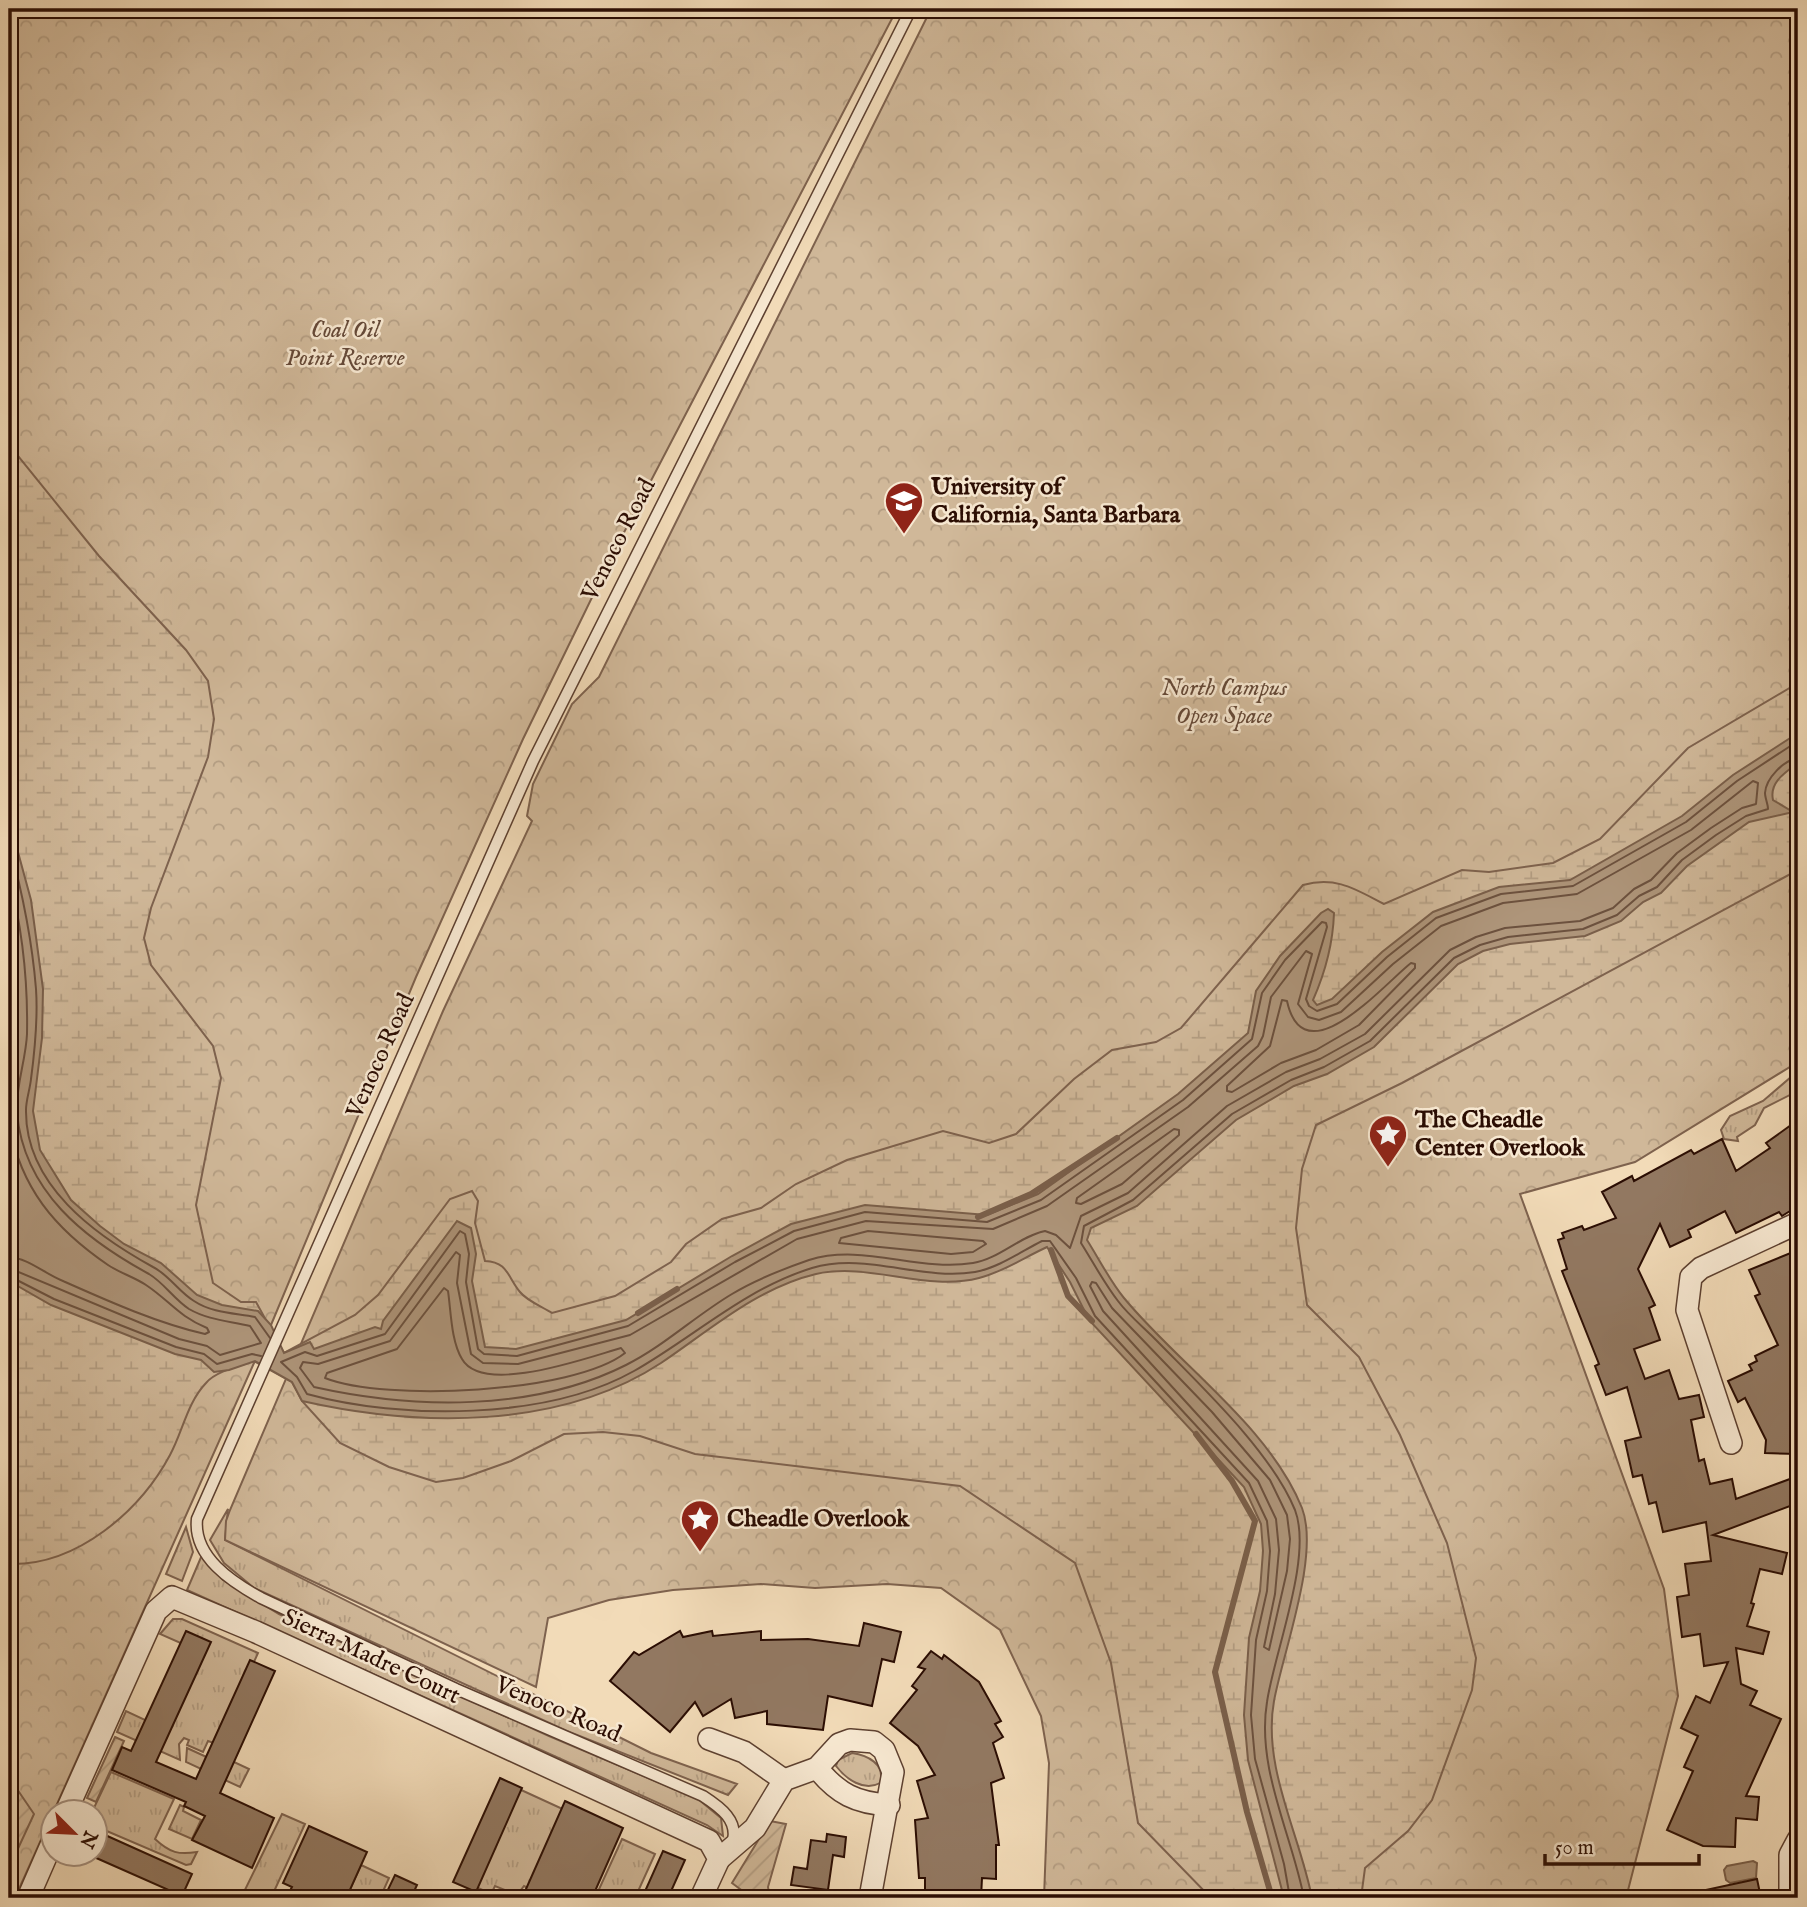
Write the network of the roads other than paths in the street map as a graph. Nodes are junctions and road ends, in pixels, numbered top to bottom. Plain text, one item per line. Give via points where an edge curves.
1 (911, 9) edge
2 (1798, 1223) edge
3 (1731, 1443) dead end
4 (709, 1739) dead end
5 (817, 1768) junction
6 (783, 1780) junction
7 (72, 1798) edge
8 (889, 1805) junction
9 (1798, 1840) edge
10 (719, 1859) junction
11 (41, 1868) edge
12 (28, 1898) edge
13 (701, 1898) edge
14 (870, 1898) edge
15 (1790, 1898) edge

1 - 10 lane, Venoco Road via 533,761 197,1519 201,1543 217,1568 261,1598 703,1796 724,1812 734,1829 731,1847
2 - 3 street via 1701,1268 1691,1277 1687,1310
4 - 6 street via 744,1752
5 - 6 street
5 - 8 street via 851,1799
5 - 8 street via 839,1744 874,1742 892,1767
6 - 10 street via 755,1829
7 - 10 street, Sierra Madre Court via 156,1611 172,1597 702,1838 714,1847
8 - 14 street
9 - 15 street via 1790,1854
10 - 13 street
11 - 12 street

